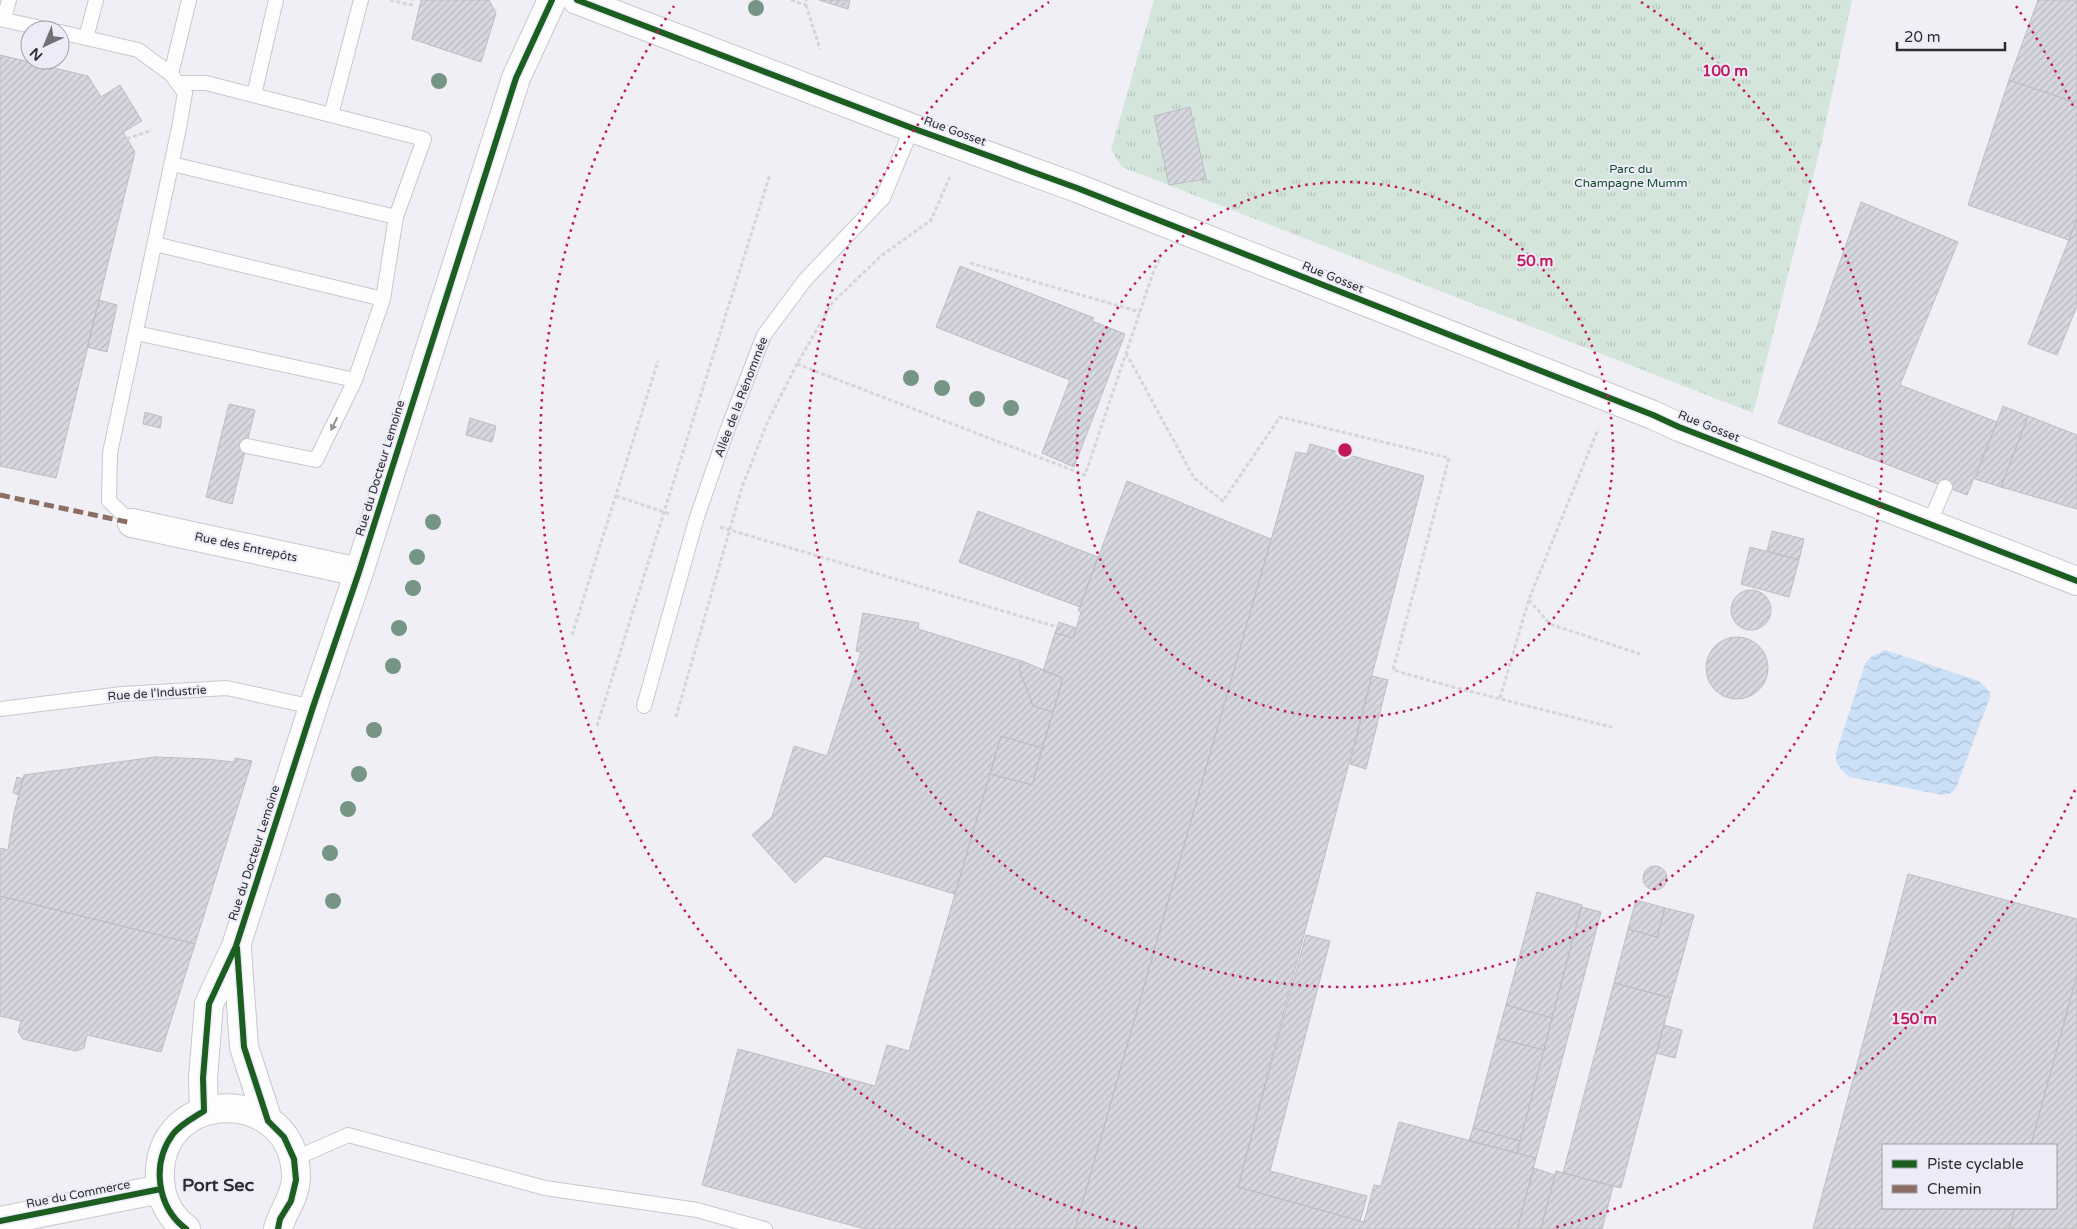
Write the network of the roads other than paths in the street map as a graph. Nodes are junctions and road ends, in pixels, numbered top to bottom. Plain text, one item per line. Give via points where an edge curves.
1 (9, 0) edge
2 (96, 0) edge
3 (189, 0) edge
4 (276, 0) edge
5 (361, 0) edge
6 (552, 0) edge
7 (578, 0) edge
8 (2, 19) edge
9 (20, 23) edge
10 (70, 34) edge
11 (86, 38) junction
12 (174, 78) junction
13 (254, 96) junction
14 (331, 115) junction
15 (912, 128) junction
16 (172, 164) junction
17 (396, 217) junction
18 (155, 244) junction
19 (384, 299) junction
20 (136, 333) junction
21 (355, 380) junction
22 (247, 446) dead end
23 (1946, 487) dead end
24 (132, 522) joint
25 (1928, 524) junction
26 (359, 572) junction
27 (2077, 581) edge
28 (644, 706) dead end
29 (313, 707) junction
30 (0, 709) edge
31 (236, 946) junction
32 (204, 1111) junction
33 (268, 1121) junction
34 (294, 1159) junction
35 (160, 1189) junction
36 (0, 1221) edge
37 (276, 1226) edge
38 (186, 1229) edge
39 (765, 1229) edge

1 - 8 lane
2 - 11 lane
3 - 12 lane
4 - 13 lane
5 - 14 lane
6 - 26 street, Rue du Docteur Lemoine via 516,78
7 - 15 street, Rue Gosset
8 - 9 lane
10 - 11 lane
11 - 12 lane via 138,50
12 - 13 lane
12 - 16 lane via 184,93
13 - 14 lane
14 - 17 lane via 424,139
15 - 25 street, Rue Gosset via 1176,226
15 - 28 lane, Allée de la Rénommée via 883,198 805,280 764,335 696,520
16 - 17 lane
16 - 18 lane
17 - 19 lane
18 - 19 lane
18 - 20 lane
19 - 21 lane
20 - 21 lane
20 - 24 lane via 110,453 109,500
21 -> 22 lane via 316,460
23 - 25 lane
24 - 26 street, Rue des Entrepôts
25 - 27 street, Rue Gosset
26 - 29 street, Rue du Docteur Lemoine
29 - 30 lane, Rue de l'Industrie via 227,688 122,694
29 - 31 street, Rue du Docteur Lemoine
31 - 32 street, Rue du Docteur Lemoine via 209,1004 202,1078
31 - 33 street via 244,1048
32 - 33 street via 226,1107 249,1110
32 - 35 street via 173,1134 164,1150
33 - 34 street via 284,1137
34 - 37 street via 296,1180 291,1200
34 - 39 lane via 348,1135 545,1188 697,1210
35 - 36 street, Rue du Commerce
35 - 38 street via 167,1207

